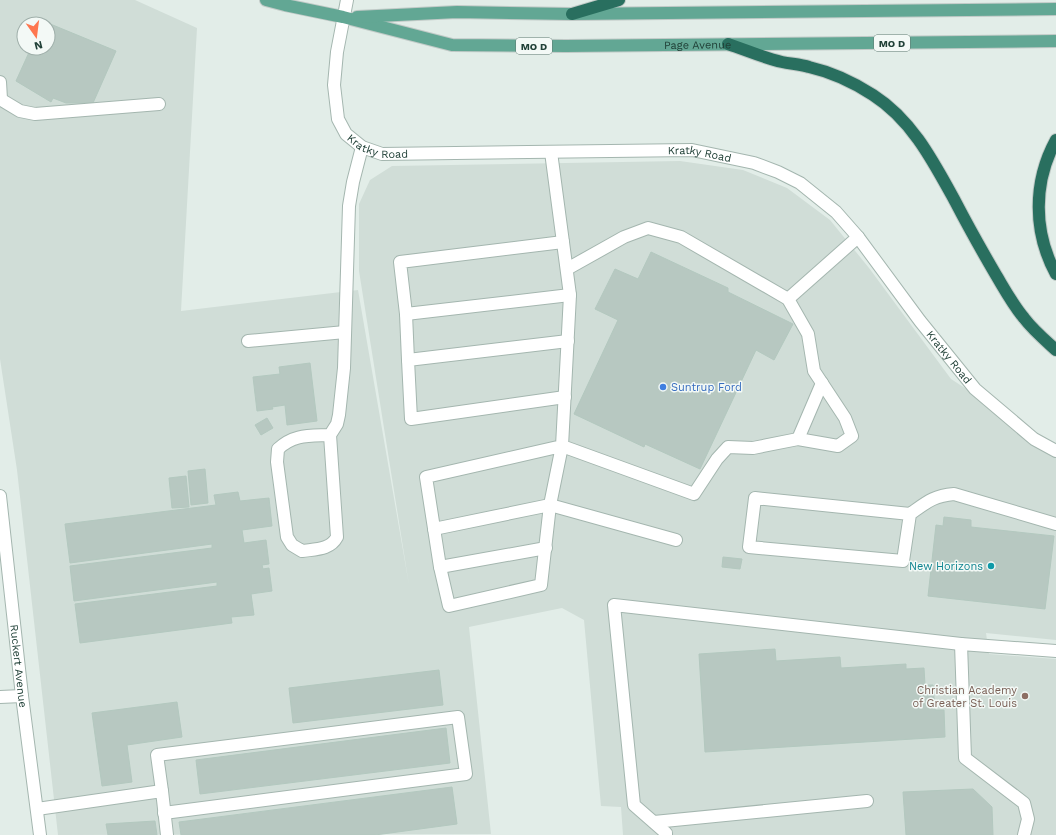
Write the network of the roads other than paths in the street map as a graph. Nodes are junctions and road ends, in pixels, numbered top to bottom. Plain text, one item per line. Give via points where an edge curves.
1 (266, 0) edge
2 (347, 0) edge
3 (619, 0) edge
4 (1056, 9) edge
5 (572, 14) junction
6 (343, 17) junction
7 (1056, 41) edge
8 (728, 44) junction
9 (0, 82) edge
10 (0, 99) edge
11 (160, 104) dead end
12 (1056, 140) edge
13 (362, 147) junction
14 (551, 152) junction
15 (858, 237) junction
16 (563, 242) junction
17 (566, 269) junction
18 (1056, 274) edge
19 (570, 295) junction
20 (788, 299) junction
21 (406, 314) junction
22 (345, 332) junction
23 (248, 341) dead end
24 (568, 341) junction
25 (1056, 350) edge
26 (408, 360) junction
27 (822, 383) junction
28 (565, 398) junction
29 (330, 434) junction
30 (798, 439) junction
31 (562, 446) junction
32 (1056, 451) edge
33 (0, 496) edge
34 (550, 505) junction
35 (910, 514) junction
36 (1056, 524) edge
37 (434, 529) junction
38 (676, 540) dead end
39 (546, 548) junction
40 (440, 567) junction
41 (961, 644) junction
42 (1056, 651) edge
43 (22, 696) junction
44 (0, 697) edge
45 (162, 791) junction
46 (867, 801) dead end
47 (37, 808) junction
48 (164, 813) junction
49 (654, 822) junction
50 (40, 835) edge
51 (167, 835) edge
52 (666, 835) edge
53 (1024, 835) edge

1 - 6 main road, Page Avenue / MO D
2 - 6 street, Kratky Road
3 - 5 highway
4 - 5 main road, Page Avenue / MO D
5 - 6 main road, Page Avenue / MO D via 456,12
6 - 8 main road, Page Avenue / MO D via 452,45
6 - 13 street, Kratky Road via 336,52 334,85 338,119 346,134
7 - 8 main road, Page Avenue / MO D
8 - 25 highway via 782,62 808,66 829,73 873,95 892,109 921,142 1013,304 1024,319
9 - 10 street
10 - 11 street via 20,112 35,114
12 - 18 highway via 1044,166 1038,207 1046,251
13 - 14 street, Kratky Road via 382,154
13 - 22 street via 349,206
14 - 15 street, Kratky Road via 692,150 754,163 800,183 836,212
14 - 16 street
15 - 20 street
15 - 32 street, Kratky Road via 920,321 975,389 1034,439
16 - 17 street
16 - 21 street via 400,262
17 - 19 street
17 - 20 street via 624,237 648,228 681,237
19 - 21 street
19 - 24 street
20 - 27 street via 808,334 814,371
21 - 26 street
22 - 23 street
22 - 29 street via 339,415
24 - 26 street
24 - 28 street
26 - 28 street via 411,419
27 - 30 street
27 - 30 street via 845,418 852,436 838,446
28 - 31 street
29 - 29 street via 297,437 278,449 277,462 287,537 292,545 302,551 328,547 337,537
30 - 31 street via 753,448 728,447 694,494
31 - 34 street
31 - 37 street via 426,477
33 - 43 street, Ruckert Avenue
34 - 37 street
34 - 38 street
34 - 39 street
35 - 35 street via 903,561 749,547 754,498
35 - 36 street via 939,496 954,494
37 - 40 street
39 - 40 street
39 - 40 street via 541,585 449,606
41 - 42 street
41 - 49 street via 614,605 634,805
41 - 53 street via 965,758 1024,803 1028,819
43 - 44 street
43 - 47 street, Ruckert Avenue
45 - 47 street
45 - 48 street
45 - 48 street via 157,755 458,717 466,774
46 - 49 street
47 - 50 street, Ruckert Avenue
48 - 51 street
49 - 52 street

